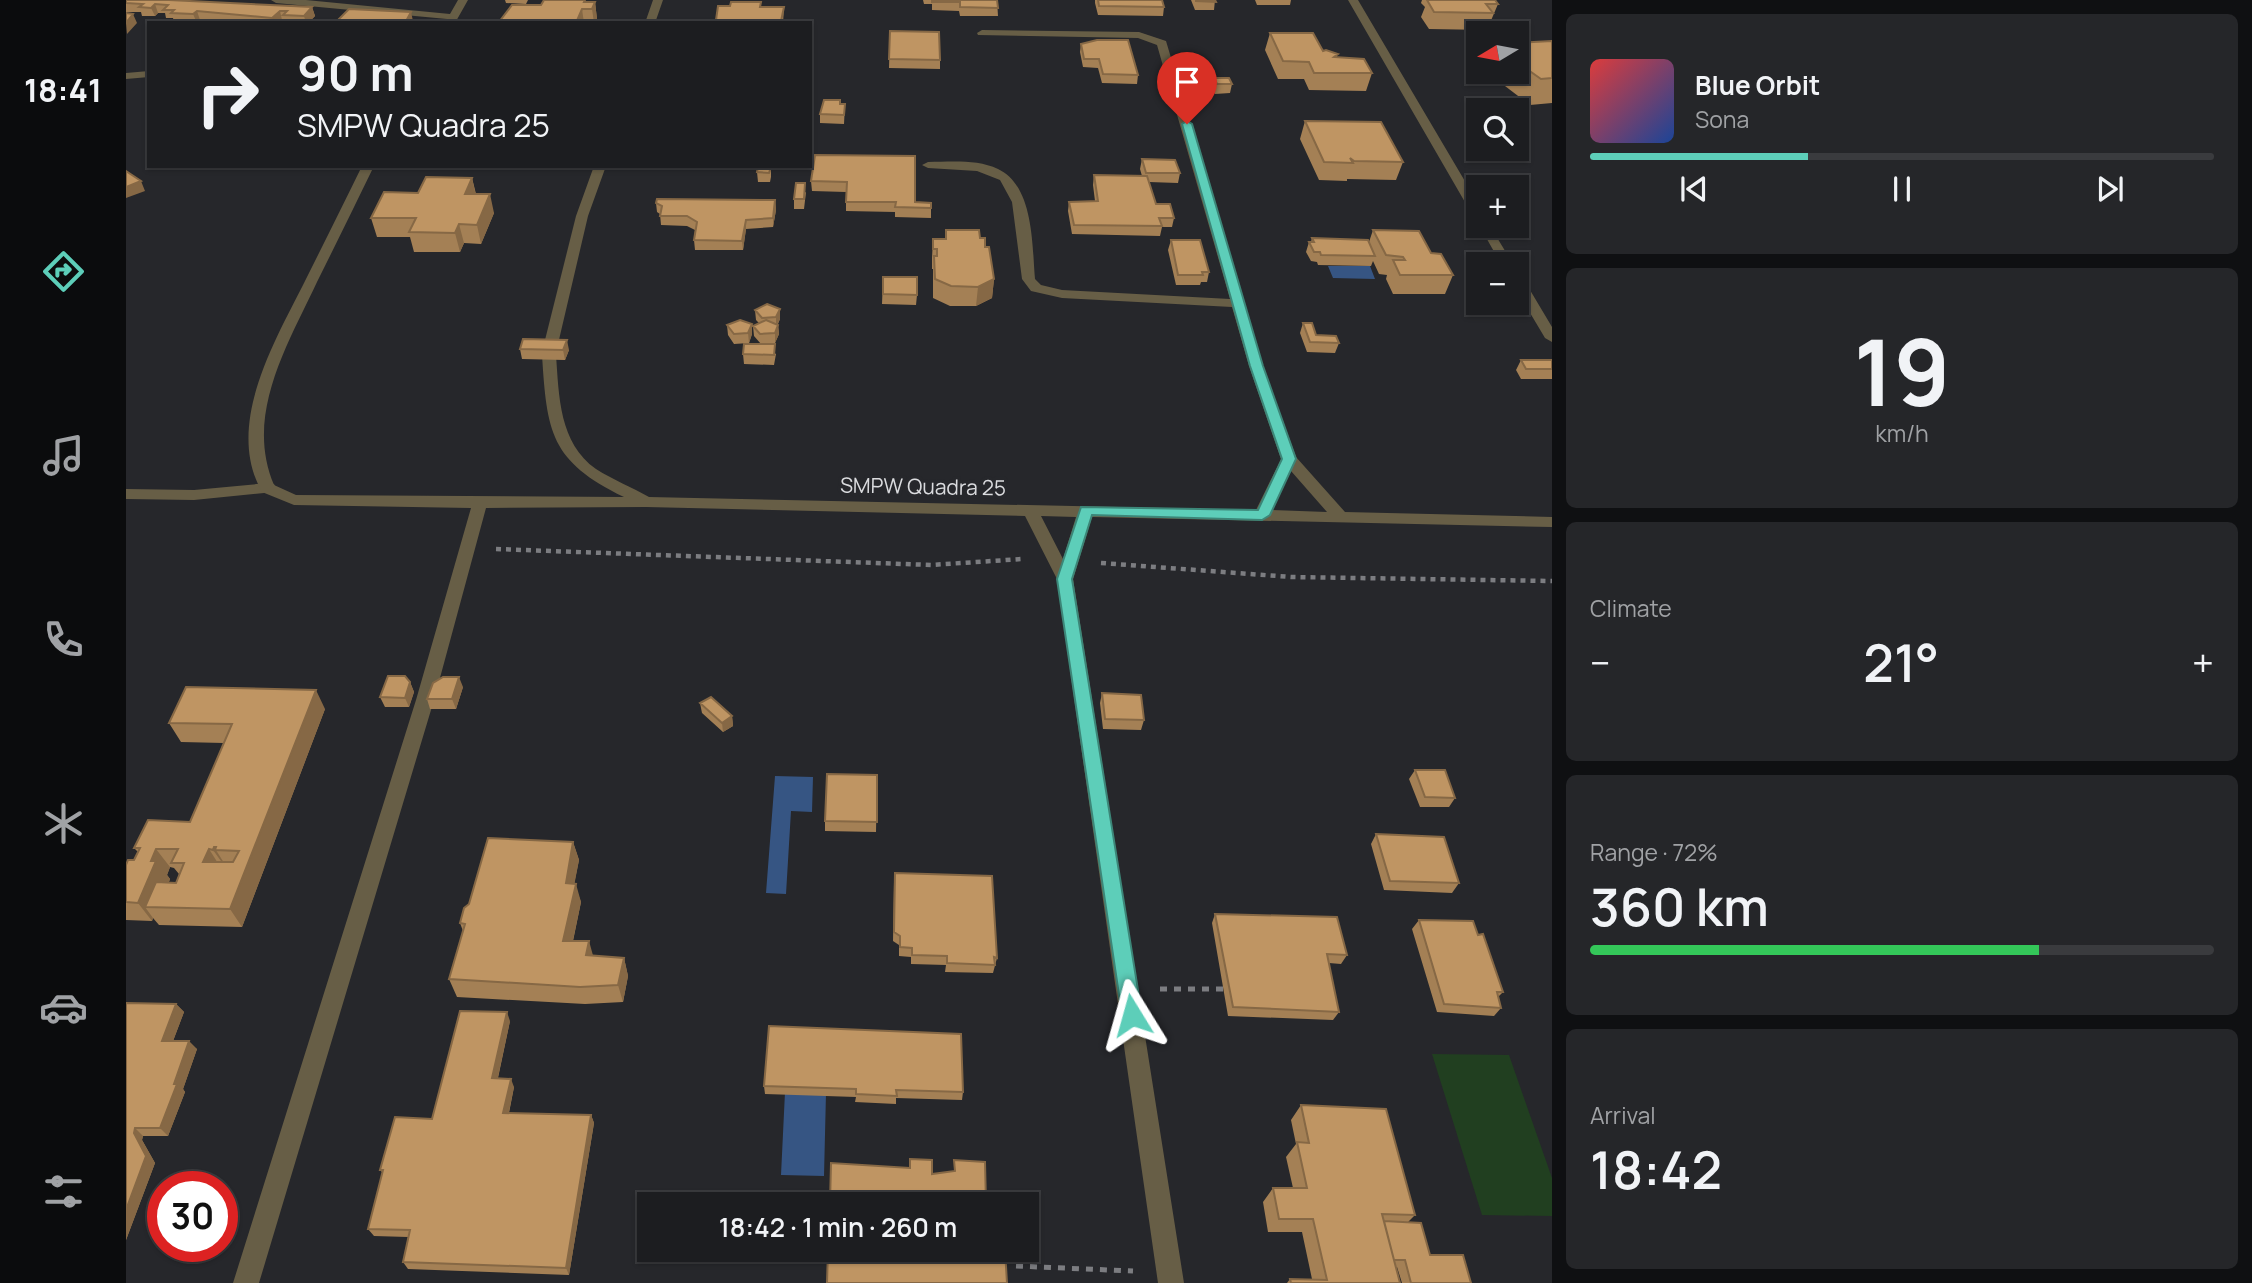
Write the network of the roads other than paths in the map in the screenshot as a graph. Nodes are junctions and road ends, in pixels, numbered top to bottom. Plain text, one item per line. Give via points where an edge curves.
1 (276, 0) edge
2 (463, 0) edge
3 (658, 0) edge
4 (1353, 0) edge
5 (451, 20) edge
6 (651, 21) edge
7 (982, 33) dead end
8 (147, 74) edge
9 (126, 76) edge
10 (928, 165) dead end
11 (367, 168) edge
12 (599, 168) edge
13 (1466, 194) edge
14 (1529, 300) edge
15 (1237, 303) junction
16 (1552, 338) edge
17 (1289, 459) junction
18 (268, 488) junction
19 (126, 494) edge
20 (646, 502) junction
21 (480, 503) junction
22 (1030, 510) junction
23 (1086, 510) junction
24 (1262, 515) junction
25 (1340, 516) junction
26 (1552, 522) edge
27 (1063, 559) junction
28 (1170, 1278) edge
29 (246, 1283) edge

1 - 5 street
2 - 5 street
3 - 6 street
4 - 13 street
7 - 15 street via 1139,35 1162,43
8 - 9 street
10 - 15 street via 981,168 997,172 1009,182 1018,199 1029,279 1035,288 1062,294
11 - 18 street via 268,370 257,420 259,467
12 - 20 street via 582,216 550,349 558,425 579,463
14 - 16 street
15 - 17 street
17 - 24 street
17 - 25 street
18 - 19 street via 194,495
18 - 21 street, SMPW Quadra 25 via 293,500
20 - 21 street, SMPW Quadra 25
20 - 22 street, SMPW Quadra 25
21 - 29 street via 425,701
22 - 23 street, SMPW Quadra 25
22 - 27 street
23 - 24 street, SMPW Quadra 25
23 - 27 street
24 - 25 street, SMPW Quadra 25
25 - 26 street, SMPW Quadra 25
27 - 28 street

